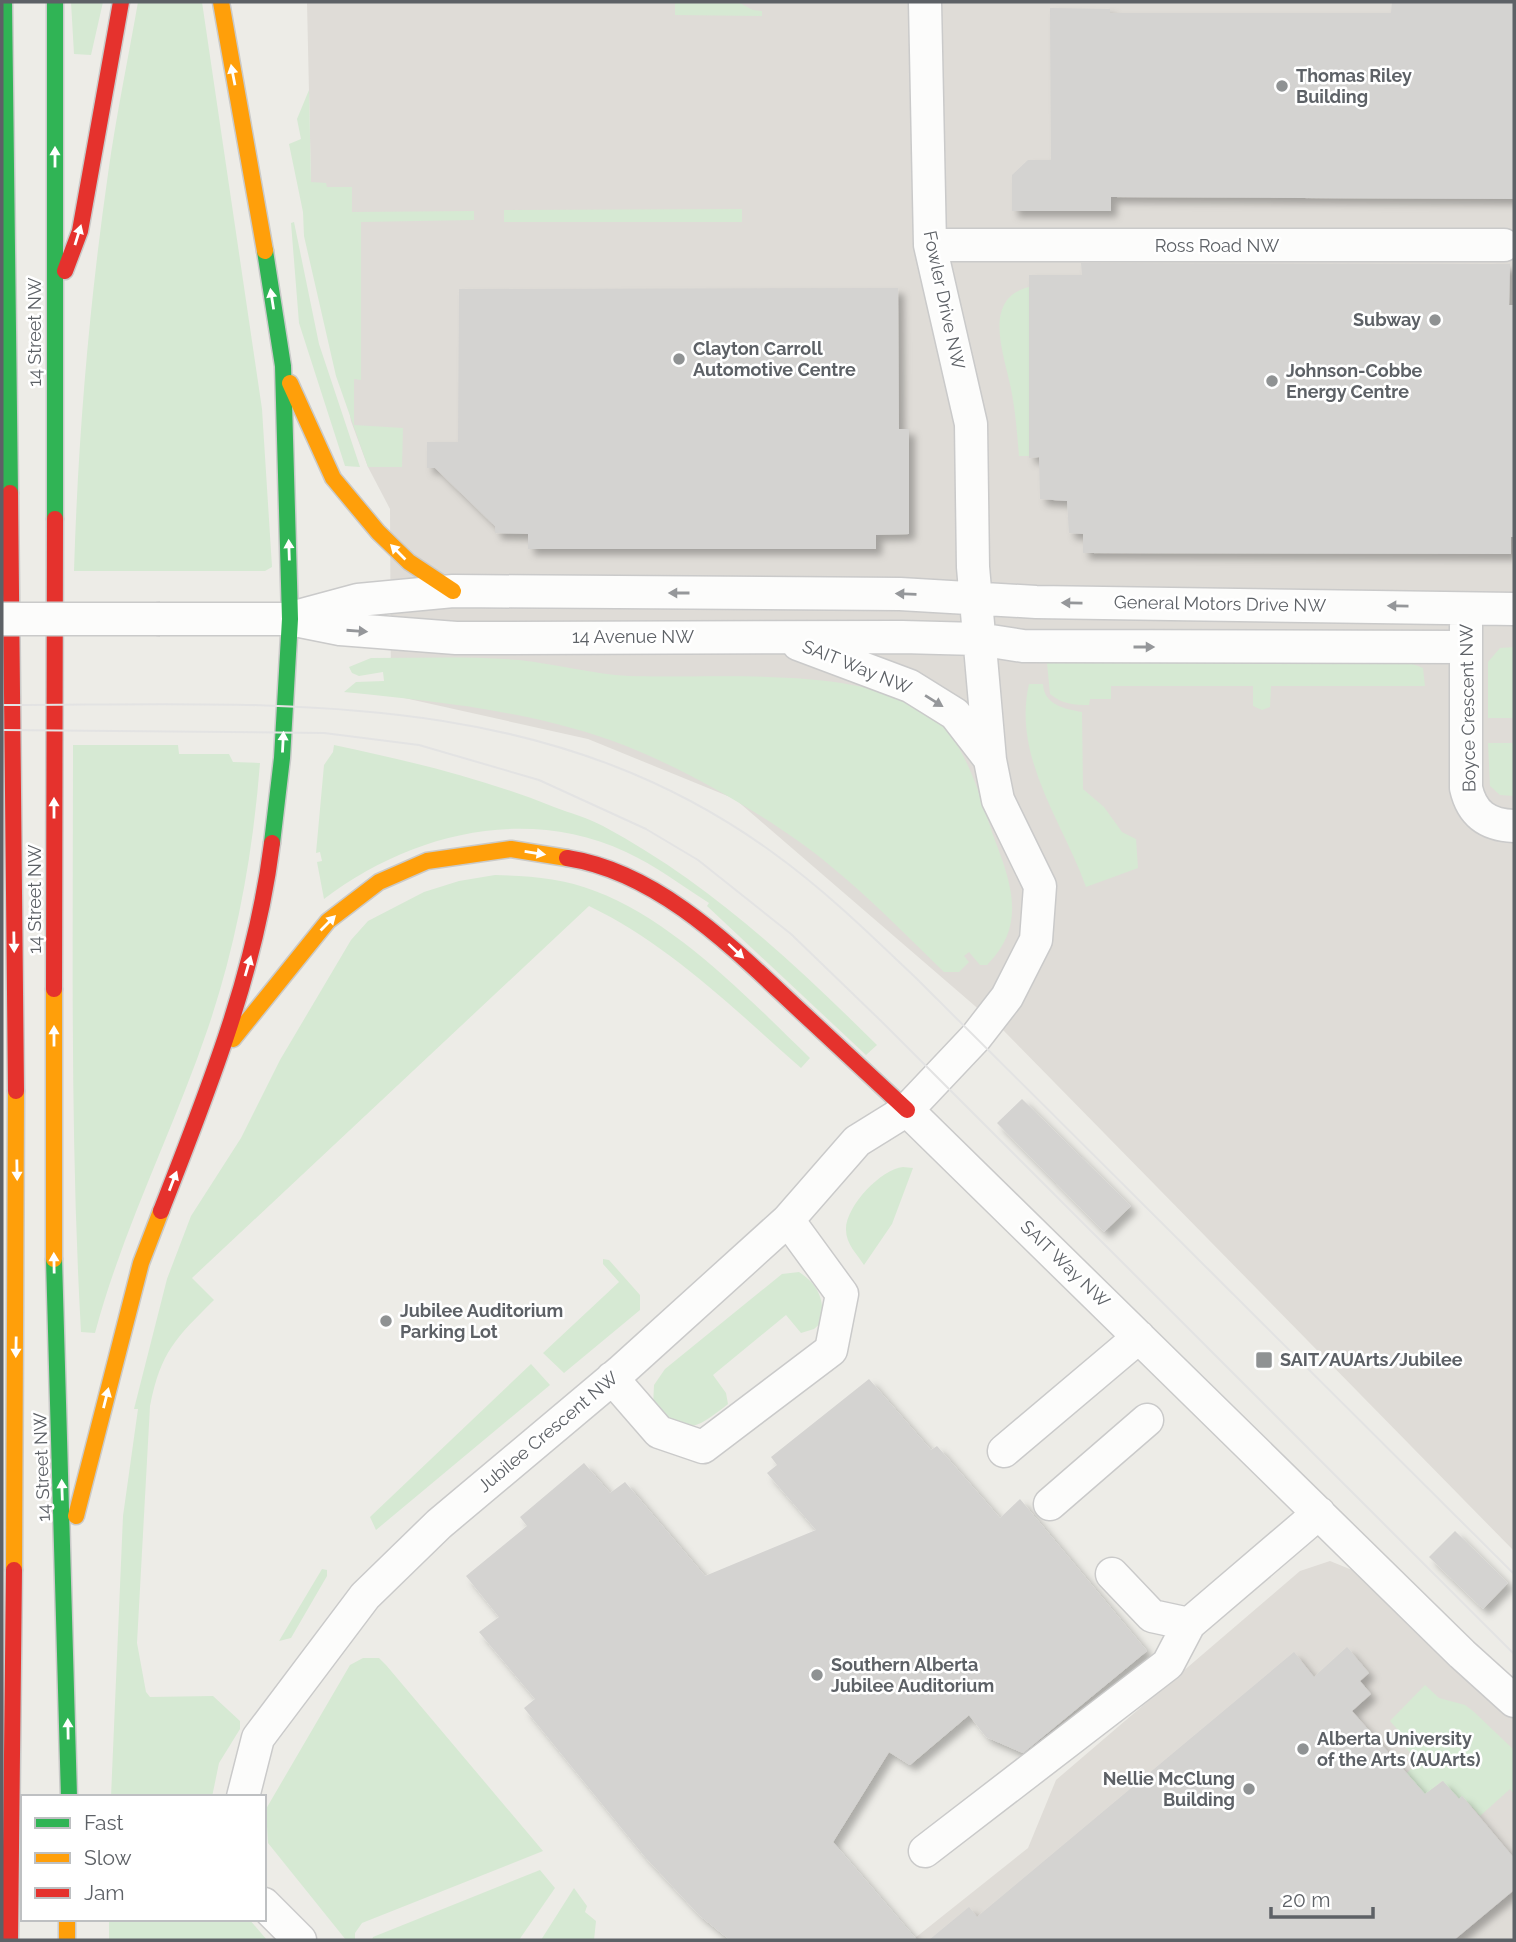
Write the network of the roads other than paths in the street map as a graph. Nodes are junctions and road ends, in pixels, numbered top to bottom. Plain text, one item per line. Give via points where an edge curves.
1 (4, 2) edge
2 (55, 2) edge
3 (121, 2) edge
4 (221, 2) edge
5 (925, 2) edge
6 (3, 111) edge
7 (930, 245) junction
8 (1504, 245) dead end
9 (55, 299) junction
10 (283, 366) junction
11 (453, 591) junction
12 (974, 597) junction
13 (1466, 607) junction
14 (1514, 609) edge
15 (2, 619) edge
16 (290, 619) junction
17 (780, 637) junction
18 (978, 639) junction
19 (1465, 648) junction
20 (990, 760) junction
21 (1514, 826) edge
22 (223, 1052) junction
23 (907, 1110) junction
24 (2, 1199) edge
25 (788, 1220) junction
26 (18, 1229) junction
27 (1139, 1337) junction
28 (612, 1378) junction
29 (1147, 1420) dead end
30 (1004, 1451) dead end
31 (1050, 1504) dead end
32 (1319, 1513) junction
33 (65, 1559) junction
34 (1112, 1574) dead end
35 (1189, 1624) junction
36 (1514, 1701) edge
37 (69, 1795) edge
38 (244, 1795) edge
39 (6, 1820) edge
40 (925, 1851) dead end
41 (266, 1906) edge
42 (67, 1921) edge
43 (10, 1940) edge
44 (67, 1940) edge
45 (300, 1940) edge

1 - 6 main road, 14 Street NW
9 -> 2 main road, 14 Street NW
9 -> 3 main road via 80,231
10 -> 4 main road
5 - 7 street, Fowler Drive NW
6 -> 26 main road, 14 Street NW
7 - 8 street, Ross Road NW
7 - 12 street, Fowler Drive NW via 971,424
33 -> 9 main road, 14 Street NW via 54,1258
11 -> 10 main road via 409,562 333,478
16 -> 10 main road
12 -> 11 street, 14 Avenue NW
11 - 16 street, 14 Avenue NW via 358,600
13 -> 12 street, General Motors Drive NW via 1036,602
12 - 18 street, SAIT Way NW
13 - 14 street, Boyce Crescent NW
13 - 19 street, Boyce Crescent NW
15 - 16 street, 14 Avenue NW, bridge
16 -> 17 street, 14 Avenue NW via 340,629 456,638
22 -> 16 main road via 268,874 282,758
17 - 18 street, 14 Avenue NW
17 -> 20 street, SAIT Way NW via 910,687 955,713
18 -> 19 street via 1023,646
18 - 20 street, SAIT Way NW
19 - 21 street, Boyce Crescent NW via 1466,788 1471,807 1485,820
20 - 23 street, SAIT Way NW via 998,800 1040,886 1036,940 1007,997
22 -> 23 main road via 328,921 379,883 427,861 511,849 593,862 658,894 713,929
33 -> 22 main road via 141,1263
23 - 25 street, Jubilee Crescent NW via 857,1141
23 - 27 street, SAIT Way NW
24 - 26 main road
25 - 28 street, Jubilee Crescent NW
25 - 28 street via 842,1294 831,1350 703,1447 659,1432
26 -> 39 main road, 14 Street NW
27 - 30 street
27 - 32 street, SAIT Way NW
28 - 38 street, Jubilee Crescent NW via 439,1524 365,1597 258,1738
29 - 31 street
32 - 35 street
32 - 36 street, SAIT Way NW
37 -> 33 main road, 14 Street NW
34 - 35 street via 1152,1616
35 - 40 street via 1168,1664
39 - 43 main road, 14 Street NW
41 - 45 street
42 - 44 main road

